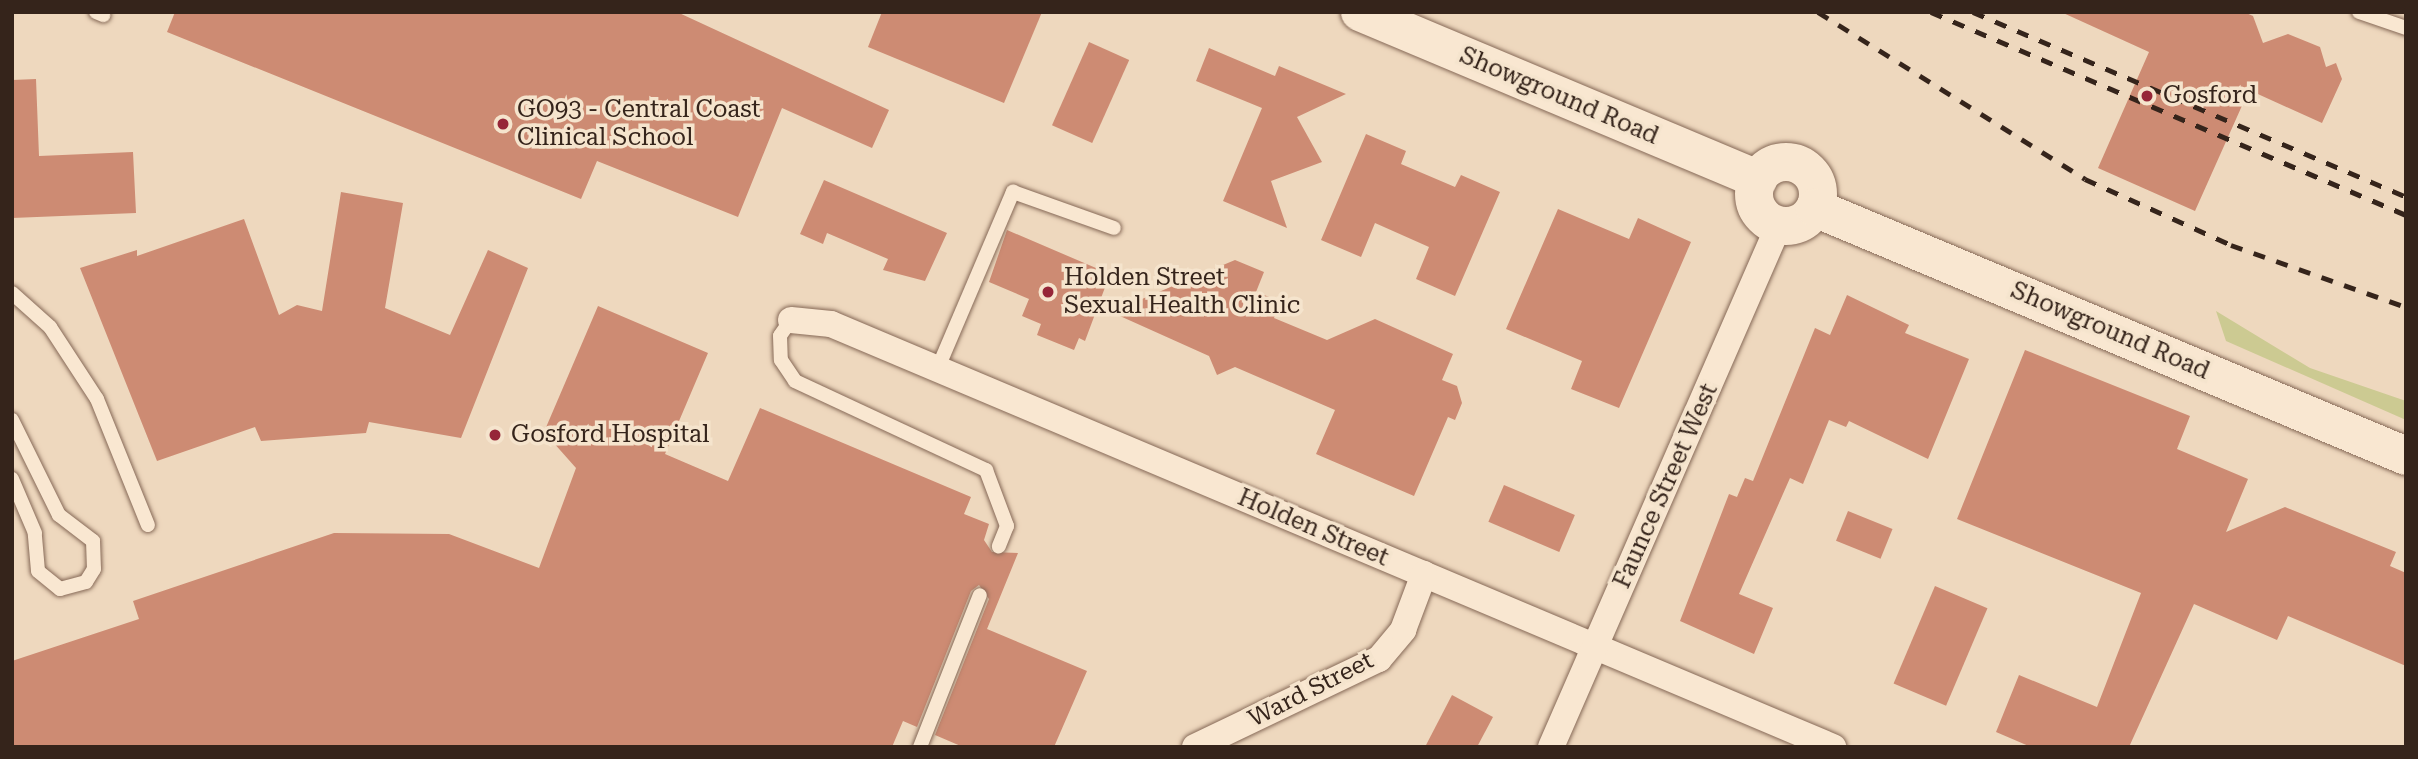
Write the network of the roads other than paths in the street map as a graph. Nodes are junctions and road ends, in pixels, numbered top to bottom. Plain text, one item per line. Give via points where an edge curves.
1 (2359, 12) edge
2 (1366, 13) edge
3 (2406, 28) edge
4 (1758, 179) junction
5 (1815, 208) junction
6 (1779, 225) junction
7 (1114, 228) dead end
8 (12, 293) edge
9 (790, 320) joint
10 (937, 370) junction
11 (12, 420) edge
12 (2406, 456) edge
13 (12, 478) edge
14 (148, 525) dead end
15 (999, 546) dead end
16 (1424, 574) junction
17 (980, 595) dead end
18 (1597, 645) junction
19 (920, 747) edge
20 (1195, 747) edge
21 (1551, 747) edge
22 (1833, 747) edge

1 - 3 lane
2 - 4 street, Showground Road
4 - 5 street via 1784,162 1805,168 1817,186
4 - 6 street via 1757,207
5 - 6 street via 1800,223
5 - 12 street, Showground Road
6 - 18 street, Faunce Street West
7 - 10 lane via 1013,192
8 - 14 lane via 50,327 97,399
9 - 10 street, Holden Street via 831,324
9 - 15 lane via 780,336 781,360 795,381 985,470 1007,526
10 - 16 street, Holden Street
11 - 13 lane via 59,515 93,541 94,569 86,582 60,589 42,576 35,533
16 - 18 street, Holden Street
16 - 20 street, Ward Street via 1403,630 1379,659
17 - 19 lane
18 - 21 street, Faunce Street West
18 - 22 street, Holden Street

